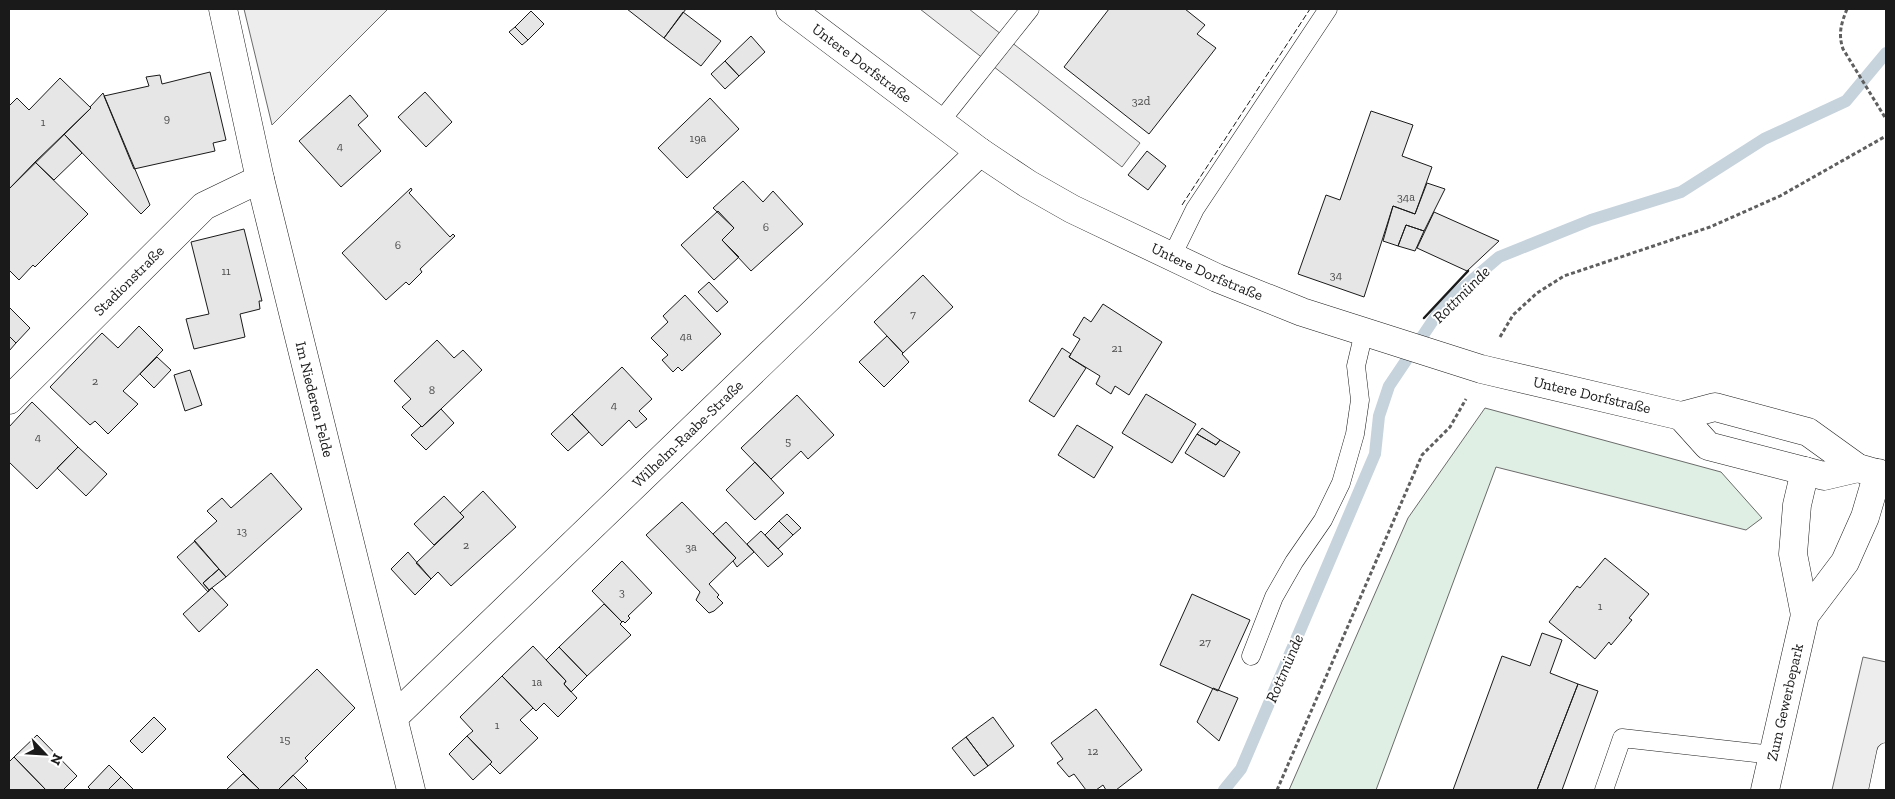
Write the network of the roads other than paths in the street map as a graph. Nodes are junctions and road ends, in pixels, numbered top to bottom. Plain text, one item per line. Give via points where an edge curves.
1 (222, 9) edge
2 (790, 9) edge
3 (1030, 9) edge
4 (1328, 9) edge
5 (940, 122) junction
6 (980, 152) junction
7 (260, 180) junction
8 (1172, 256) junction
9 (1364, 332) junction
10 (9, 400) edge
11 (1681, 416) junction
12 (1805, 471) junction
13 (1874, 472) edge
14 (1805, 615) junction
15 (1251, 656) dead end
16 (394, 717) junction
17 (1886, 752) edge
18 (1773, 755) junction
19 (411, 790) edge
20 (1604, 790) edge
21 (1765, 790) edge
22 (1878, 790) edge

1 - 7 street, Im Niederen Felde
2 - 5 street, Untere Dorfstraße
3 - 5 lane
4 - 8 lane via 1195,208
5 - 6 street, Untere Dorfstraße
6 - 8 street, Untere Dorfstraße via 1072,209
6 - 16 street, Wilhelm-Raabe-Straße
7 - 10 street, Stadionstraße via 204,206
7 - 16 street, Im Niederen Felde
8 - 9 street, Untere Dorfstraße via 1217,278
9 - 11 street, Untere Dorfstraße via 1460,363
9 - 15 lane via 1356,366 1360,400 1355,434 1341,483 1324,520 1274,597
11 - 12 street via 1708,446
11 - 13 street, Untere Dorfstraße via 1715,407 1808,432
12 - 13 street via 1824,476
12 - 14 street, Zum Gewerbepark via 1797,505 1793,554
13 - 14 street, Zum Gewerbepark via 1865,517 1845,562
14 - 18 street, Zum Gewerbepark
16 - 19 street, Im Niederen Felde
17 - 22 lane
18 - 20 lane via 1622,738
18 - 21 street, Zum Gewerbepark

